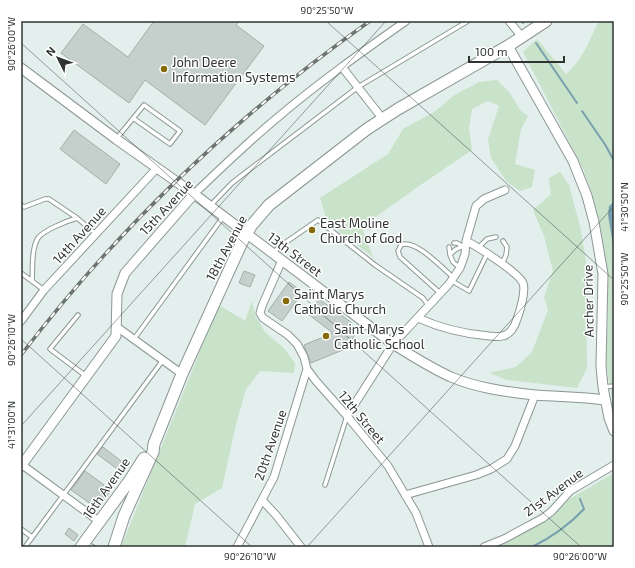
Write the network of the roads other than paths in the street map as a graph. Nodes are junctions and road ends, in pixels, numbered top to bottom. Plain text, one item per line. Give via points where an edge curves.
1 (406, 21) edge
2 (468, 21) edge
3 (509, 21) edge
4 (546, 21) edge
5 (522, 37) junction
6 (508, 46) junction
7 (342, 67) junction
8 (21, 68) edge
9 (358, 87) junction
10 (134, 118) junction
11 (382, 118) junction
12 (116, 139) junction
13 (157, 168) junction
14 (505, 190) dead end
15 (194, 194) junction
16 (21, 205) edge
17 (209, 206) junction
18 (223, 216) junction
19 (77, 218) junction
20 (247, 233) junction
21 (96, 234) junction
22 (496, 237) dead end
23 (503, 241) dead end
24 (454, 243) dead end
25 (465, 244) junction
26 (449, 247) dead end
27 (478, 248) junction
28 (273, 253) junction
29 (487, 254) junction
30 (450, 255) junction
31 (282, 260) junction
32 (502, 264) junction
33 (460, 268) junction
34 (21, 273) edge
35 (453, 280) junction
36 (32, 281) junction
37 (44, 290) junction
38 (440, 294) junction
39 (429, 306) junction
40 (78, 315) dead end
41 (418, 318) junction
42 (21, 321) edge
43 (117, 327) junction
44 (134, 339) junction
45 (393, 344) junction
46 (162, 360) junction
47 (307, 370) junction
48 (182, 374) junction
49 (87, 376) junction
50 (614, 386) edge
51 (603, 387) junction
52 (535, 395) junction
53 (605, 400) junction
54 (347, 416) junction
55 (614, 431) edge
56 (154, 444) junction
57 (21, 465) edge
58 (614, 465) edge
59 (324, 485) dead end
60 (63, 495) junction
61 (405, 495) junction
62 (262, 500) junction
63 (100, 522) junction
64 (21, 529) edge
65 (32, 537) junction
66 (88, 546) edge
67 (25, 547) edge
68 (114, 547) edge
69 (237, 547) edge
70 (301, 547) edge
71 (429, 547) edge
72 (484, 547) edge

1 - 7 street, 15th Avenue
2 - 9 lane
3 - 5 street
4 - 5 main road, 18th Avenue
5 - 6 main road, 18th Avenue
6 - 11 main road, 18th Avenue
6 - 51 street, Archer Drive via 573,160 587,196 603,274
7 - 9 street
7 - 15 street, 15th Avenue via 252,139
8 - 12 street, 13th Street
9 - 11 street
9 - 17 lane via 232,183
10 - 10 lane via 144,105 180,131 170,144
10 - 12 lane
11 - 20 main road, 18th Avenue via 269,205
12 - 13 street, 13th Street
13 - 15 street, 13th Street
13 - 21 street, 14th Avenue
14 - 25 street via 484,199 476,206
15 - 17 street, 13th Street
15 - 43 street, 15th Avenue via 125,273 117,294
16 - 19 lane via 24,207 49,199
17 - 18 street, 13th Street
18 - 20 street, 13th Street
18 - 44 lane
19 - 21 lane
19 - 36 lane via 51,229 37,240
20 - 28 street, 13th Street
20 - 48 main road, 18th Avenue
21 - 37 street, 14th Avenue
22 - 27 lane via 487,239
23 - 32 lane via 507,247
24 - 25 lane
25 - 27 street
25 - 30 lane
25 - 33 street via 465,254
26 - 30 lane
27 - 29 street
28 - 31 street, 13th Street
28 - 39 lane via 318,220 375,265 423,298
29 - 32 street
29 - 35 lane via 469,291
30 - 33 lane
31 - 45 street, 13th Street
31 - 47 street, 12th Street via 260,313 297,344 304,356
32 - 41 street via 523,283 518,317 515,326 507,334 476,335 434,325
33 - 35 street
34 - 36 lane
35 - 38 street
35 - 38 lane via 414,245 408,243 399,248 400,256
36 - 37 lane
37 - 42 street, 14th Avenue
38 - 39 street
39 - 41 street
40 - 49 lane via 50,349
41 - 45 street
43 - 44 street
43 - 49 street, 15th Avenue via 116,336
44 - 46 street
45 - 52 street, 13th Street via 452,377 489,388
45 - 54 street
46 - 48 street
46 - 60 lane
47 - 54 street, 12th Street
47 - 62 street, 20th Avenue via 277,467
48 - 56 main road, 18th Avenue
49 - 57 street, 15th Avenue
50 - 51 lane
51 - 53 street, Archer Drive
52 - 53 street, 13th Street
52 - 61 street via 515,446 504,462 476,475
53 - 55 street, Archer Drive
54 - 59 lane
54 - 61 street, 12th Street via 388,466
56 - 63 main road, 16th Avenue
56 - 68 main road, 18th Avenue
57 - 60 street
58 - 72 street, 21st Avenue via 570,491 543,518
60 - 63 street
60 - 65 lane
61 - 71 street, 12th Street via 416,513
62 - 69 street, 20th Avenue
62 - 70 street
63 - 66 main road, 16th Avenue
64 - 65 lane
65 - 67 lane

